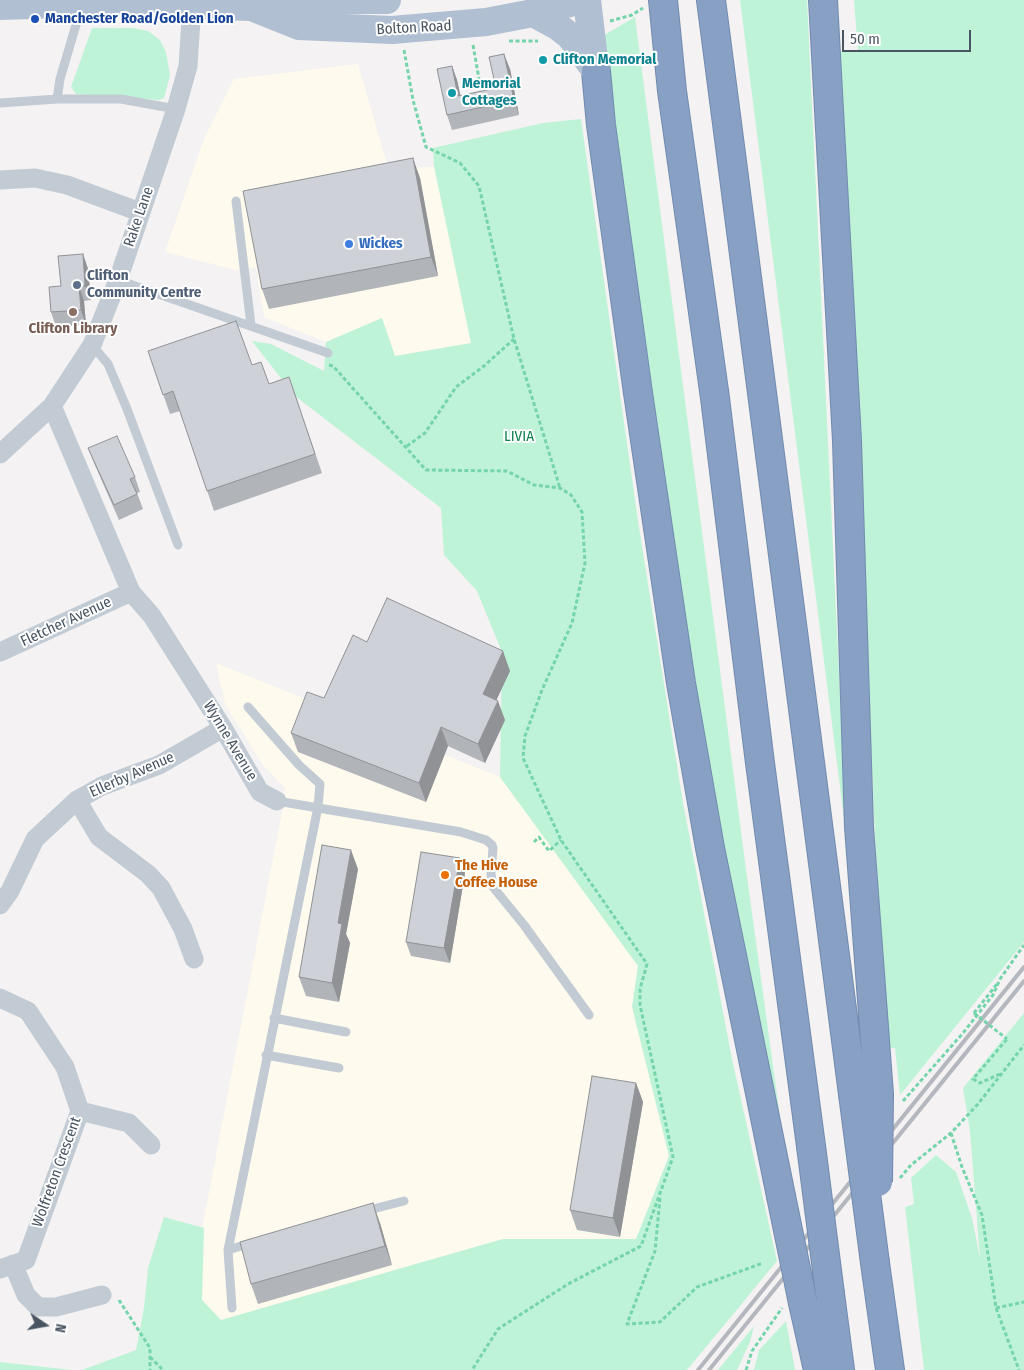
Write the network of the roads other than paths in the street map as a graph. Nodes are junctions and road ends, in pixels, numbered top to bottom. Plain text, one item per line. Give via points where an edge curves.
1 (387, 0) edge
2 (581, 0) edge
3 (587, 0) edge
4 (663, 0) edge
5 (711, 0) edge
6 (823, 0) edge
7 (125, 1) edge
8 (82, 3) junction
9 (200, 3) edge
10 (0, 6) edge
11 (249, 7) junction
12 (533, 13) junction
13 (596, 71) junction
14 (57, 98) junction
15 (0, 102) edge
16 (176, 108) junction
17 (0, 180) edge
18 (236, 202) dead end
19 (140, 212) junction
20 (118, 280) junction
21 (251, 326) junction
22 (92, 345) junction
23 (325, 352) road end
24 (52, 406) junction
25 (0, 454) edge
26 (178, 545) dead end
27 (131, 592) junction
28 (0, 652) edge
29 (248, 708) dead end
30 (223, 728) junction
31 (77, 800) junction
32 (277, 801) joint
33 (318, 807) junction
34 (3, 894) edge
35 (194, 959) dead end
36 (0, 998) edge
37 (589, 1015) dead end
38 (274, 1018) junction
39 (346, 1032) dead end
40 (266, 1055) junction
41 (339, 1068) dead end
42 (878, 1096) junction
43 (80, 1111) junction
44 (151, 1145) dead end
45 (404, 1201) dead end
46 (355, 1214) edge
47 (260, 1241) edge
48 (228, 1250) junction
49 (6, 1266) edge
50 (102, 1295) road end
51 (232, 1308) dead end
52 (818, 1370) edge
53 (840, 1370) edge
54 (890, 1370) edge

1 - 11 main road, Bolton Road via 317,0
2 - 12 main road, Bolton Road
3 - 13 main road
4 - 53 highway, bridge via 672,91
5 - 42 highway
6 - 42 highway via 847,441 859,827
7 - 8 main road, Bolton Road
7 - 9 main road, Bolton Road
8 - 10 main road, Bolton Road
8 - 14 lane
9 - 11 main road, Bolton Road
9 - 16 street, Rake Lane
11 - 12 main road, Bolton Road via 299,26 348,30 401,30 486,22
12 - 13 main road via 570,36
13 - 52 highway, bridge via 681,683 710,848
14 - 15 lane
14 - 16 lane via 121,99
16 - 19 street, Rake Lane
17 - 19 street via 35,178 67,185
18 - 21 lane
19 - 20 street, Rake Lane
20 - 21 lane
20 - 22 street, Rake Lane
21 - 23 lane
22 - 24 street, Rake Lane
22 - 26 lane via 108,364 128,409
24 - 25 street, Rake Lane
24 - 27 street, Wynne Avenue
27 - 28 street, Fletcher Avenue
27 - 30 street, Wynne Avenue via 152,616
29 - 33 lane via 298,765 320,784
30 - 31 street, Ellerby Avenue via 159,765 102,786
30 - 32 street, Wynne Avenue via 260,792
31 - 34 street, Ellerby Avenue via 34,839
31 - 35 street via 98,837 148,874 161,888 183,929
32 - 33 lane, Wynne Avenue
33 - 37 lane, Wynne Avenue via 461,832 486,840 493,848 493,887 524,924
33 - 38 lane
36 - 43 street, Wolfreton Crescent via 28,1011 65,1067
38 - 39 lane
38 - 40 lane
40 - 41 lane
40 - 48 lane
42 - 54 highway, bridge via 875,1263
43 - 44 street via 129,1123
43 - 49 street, Wolfreton Crescent via 26,1260
45 - 46 lane
47 - 48 lane
48 - 51 lane
49 - 50 street via 38,1307 56,1307

